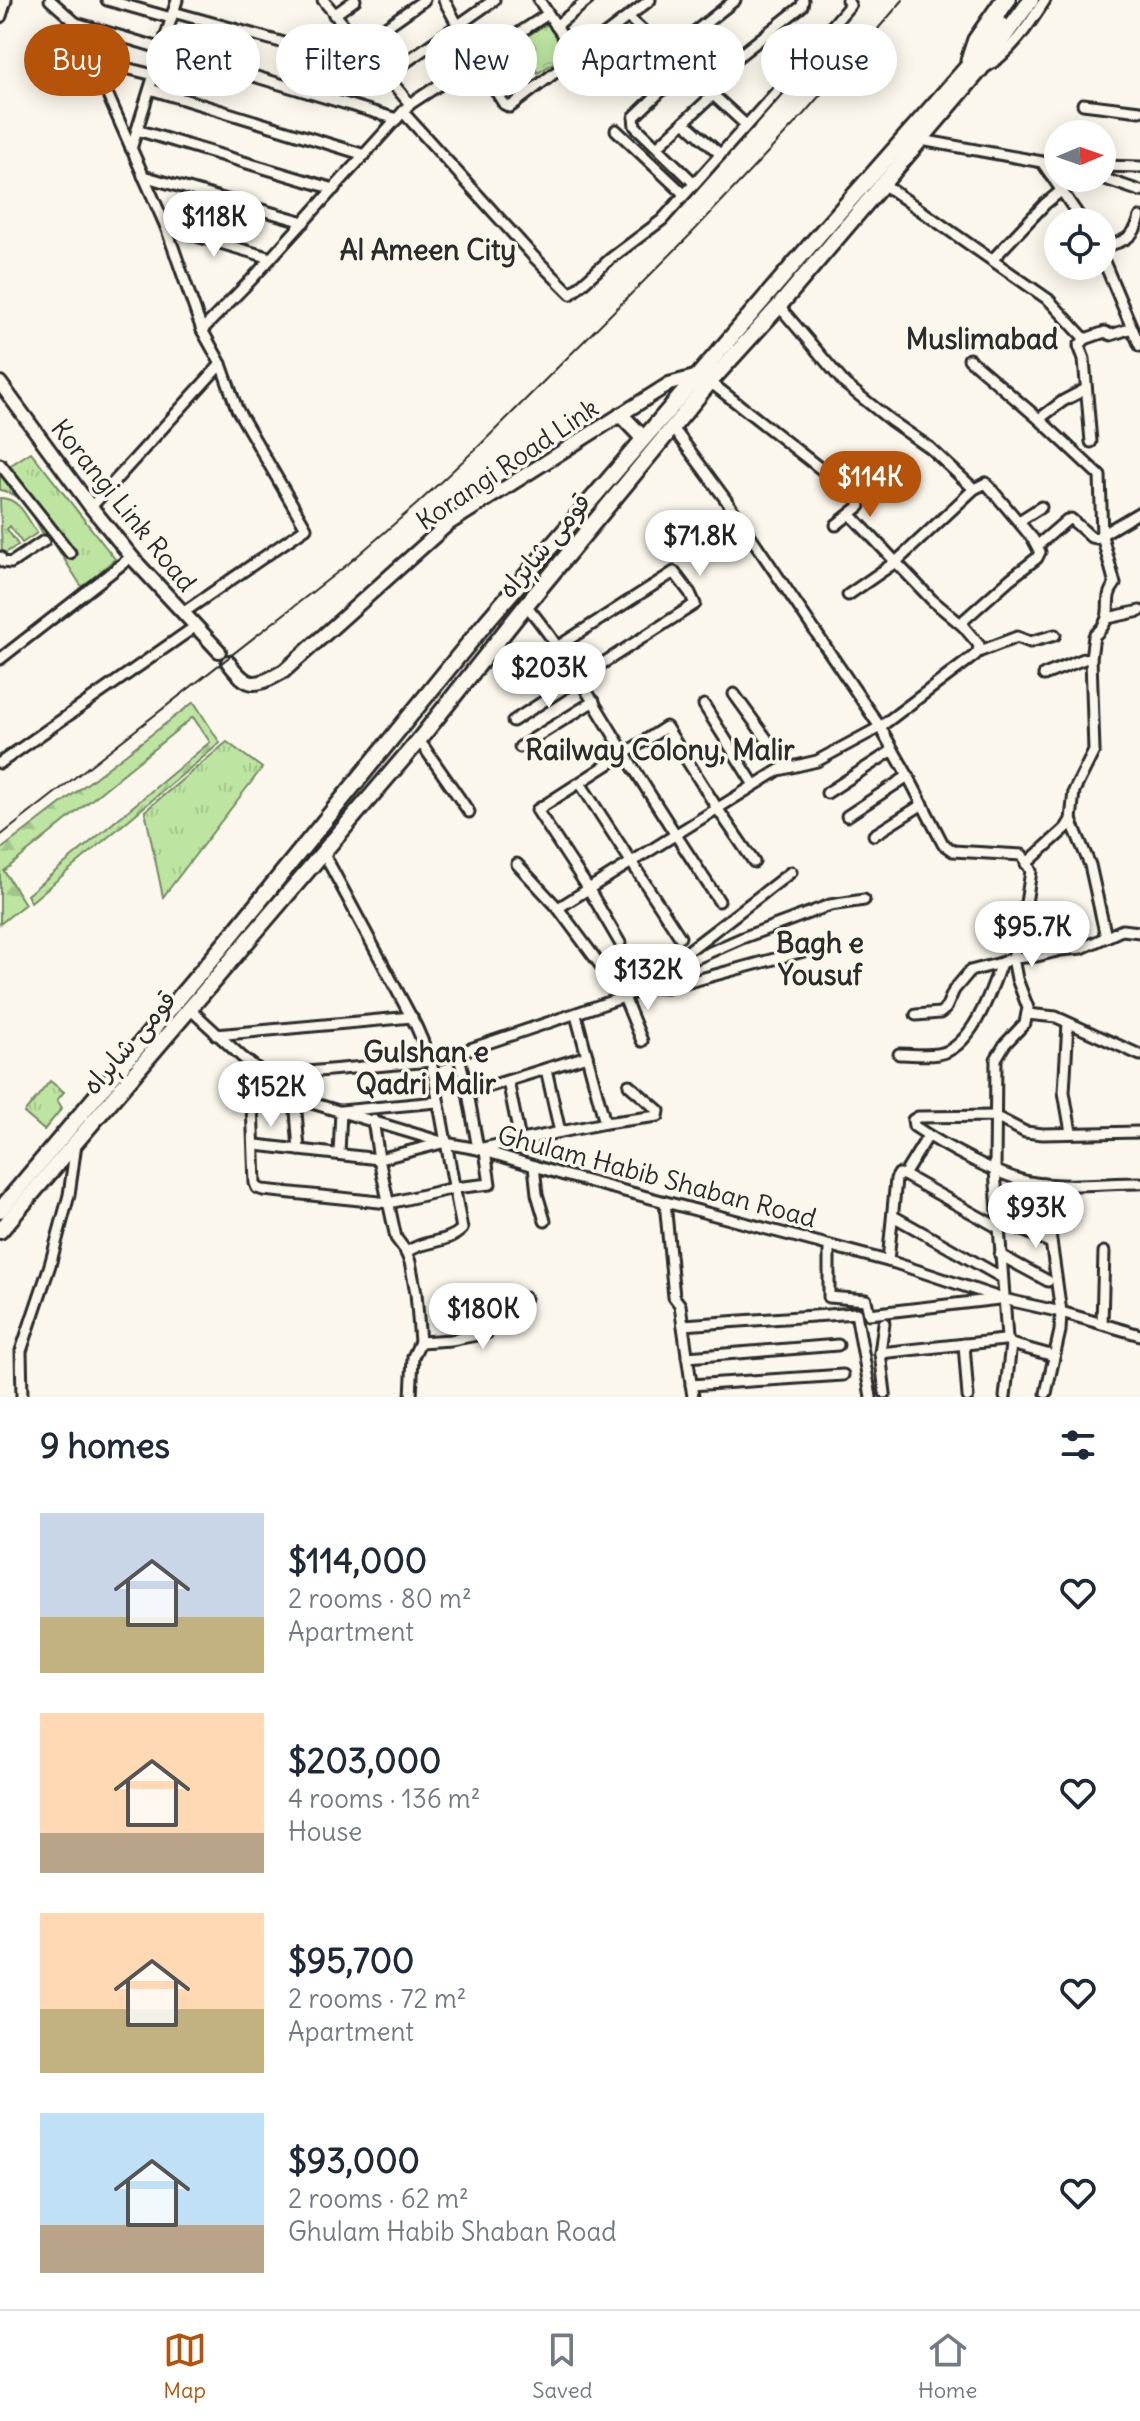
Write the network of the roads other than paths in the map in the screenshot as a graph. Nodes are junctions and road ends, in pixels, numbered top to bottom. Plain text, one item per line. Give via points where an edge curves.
1 (5, 0) edge
2 (107, 0) edge
3 (177, 0) edge
4 (323, 0) edge
5 (355, 0) edge
6 (424, 0) edge
7 (444, 0) edge
8 (494, 0) edge
9 (539, 0) edge
10 (588, 0) edge
11 (650, 0) edge
12 (735, 0) edge
13 (803, 0) edge
14 (847, 0) edge
15 (1000, 0) edge
16 (1009, 0) edge
17 (1020, 0) edge
18 (1031, 0) edge
19 (1045, 0) edge
20 (53, 1) edge
21 (548, 14) junction
22 (172, 15) junction
23 (334, 15) junction
24 (0, 16) edge
25 (629, 18) junction
26 (76, 23) joint
27 (169, 24) edge
28 (342, 24) edge
29 (390, 24) edge
30 (457, 24) joint
31 (533, 24) edge
32 (555, 24) edge
33 (558, 24) edge
34 (621, 24) edge
35 (636, 24) edge
36 (705, 24) edge
37 (146, 43) edge
38 (276, 44) edge
39 (993, 46) junction
40 (745, 51) edge
41 (966, 60) junction
42 (979, 71) junction
43 (260, 74) edge
44 (955, 81) junction
45 (108, 96) edge
46 (148, 96) edge
47 (173, 96) edge
48 (395, 96) edge
49 (426, 96) edge
50 (499, 96) edge
51 (525, 96) edge
52 (656, 96) edge
53 (712, 96) edge
54 (714, 96) edge
55 (1083, 104) dead end
56 (1140, 111) edge
57 (403, 112) junction
58 (684, 122) junction
59 (746, 125) junction
60 (137, 130) junction
61 (616, 130) dead end
62 (921, 140) junction
63 (657, 147) junction
64 (131, 149) junction
65 (720, 154) junction
66 (365, 155) junction
67 (1042, 162) joint
68 (1044, 165) edge
69 (1116, 166) edge
70 (1140, 167) edge
71 (143, 176) junction
72 (694, 183) junction
73 (1116, 183) edge
74 (883, 184) junction
75 (334, 189) junction
76 (1140, 191) edge
77 (1060, 192) edge
78 (684, 194) junction
79 (1140, 217) edge
80 (304, 222) junction
81 (166, 227) junction
82 (1116, 243) edge
83 (271, 258) junction
84 (993, 259) junction
85 (1112, 280) edge
86 (779, 306) junction
87 (1132, 328) junction
88 (202, 330) junction
89 (1085, 339) junction
90 (1140, 346) edge
91 (969, 359) dead end
92 (221, 364) junction
93 (705, 378) junction
94 (0, 383) edge
95 (1086, 389) junction
96 (621, 415) junction
97 (1039, 419) junction
98 (673, 428) junction
99 (643, 438) junction
100 (1091, 442) dead end
101 (0, 464) edge
102 (974, 489) junction
103 (91, 507) junction
104 (1041, 507) dead end
105 (1140, 512) edge
106 (852, 516) dead end
107 (1019, 521) junction
108 (836, 525) dead end
109 (1102, 536) junction
110 (44, 541) dead end
111 (1037, 546) junction
112 (70, 553) dead end
113 (0, 557) edge
114 (131, 557) junction
115 (897, 561) junction
116 (848, 595) dead end
117 (526, 605) junction
118 (1140, 611) edge
119 (184, 612) junction
120 (1108, 618) junction
121 (196, 626) junction
122 (963, 626) junction
123 (1055, 635) dead end
124 (557, 647) junction
125 (219, 651) dead end
126 (978, 652) junction
127 (1091, 658) junction
128 (0, 659) edge
129 (228, 662) dead end
130 (1044, 675) dead end
131 (580, 680) junction
132 (734, 694) dead end
133 (594, 701) junction
134 (704, 705) dead end
135 (513, 721) dead end
136 (880, 727) junction
137 (419, 740) junction
138 (520, 747) dead end
139 (893, 750) junction
140 (625, 754) junction
141 (0, 763) edge
142 (787, 767) junction
143 (908, 776) junction
144 (580, 783) junction
145 (754, 785) junction
146 (827, 793) dead end
147 (923, 804) junction
148 (717, 808) junction
149 (469, 812) dead end
150 (847, 816) dead end
151 (1071, 820) junction
152 (675, 834) junction
153 (874, 835) dead end
154 (323, 852) junction
155 (630, 861) junction
156 (754, 862) dead end
157 (517, 864) dead end
158 (1026, 864) junction
159 (791, 872) dead end
160 (588, 888) junction
161 (864, 900) dead end
162 (719, 901) dead end
163 (558, 908) junction
164 (1140, 932) edge
165 (680, 937) dead end
166 (1106, 937) junction
167 (620, 943) dead end
168 (815, 948) dead end
169 (1013, 958) junction
170 (1001, 963) junction
171 (658, 975) junction
172 (646, 987) junction
173 (624, 997) junction
174 (190, 1009) junction
175 (1027, 1014) junction
176 (576, 1015) junction
177 (916, 1015) dead end
178 (412, 1017) junction
179 (1068, 1023) junction
180 (216, 1035) junction
181 (642, 1041) dead end
182 (458, 1053) junction
183 (899, 1054) dead end
184 (1140, 1055) edge
185 (587, 1056) junction
186 (431, 1061) junction
187 (546, 1069) junction
188 (265, 1075) junction
189 (508, 1081) junction
190 (629, 1085) dead end
191 (468, 1093) junction
192 (295, 1098) junction
193 (437, 1102) junction
194 (341, 1111) junction
195 (91, 1113) junction
196 (994, 1116) junction
197 (373, 1120) junction
198 (605, 1123) junction
199 (560, 1132) junction
200 (1071, 1132) junction
201 (1140, 1132) edge
202 (928, 1136) junction
203 (520, 1140) junction
204 (76, 1141) junction
205 (445, 1143) junction
206 (256, 1145) junction
207 (299, 1150) junction
208 (482, 1150) junction
209 (339, 1154) junction
210 (379, 1159) junction
211 (534, 1166) junction
212 (995, 1170) junction
213 (904, 1175) junction
214 (1140, 1183) edge
215 (1043, 1184) junction
216 (454, 1188) junction
217 (665, 1202) junction
218 (389, 1203) junction
219 (0, 1210) edge
220 (893, 1216) junction
221 (545, 1221) dead end
222 (998, 1224) junction
223 (0, 1231) edge
224 (1051, 1243) junction
225 (829, 1246) junction
226 (1104, 1252) dead end
227 (406, 1253) junction
228 (1000, 1255) junction
229 (888, 1261) junction
230 (1001, 1277) junction
231 (1048, 1281) dead end
232 (525, 1298) dead end
233 (1003, 1299) junction
234 (1061, 1312) junction
235 (884, 1323) dead end
236 (1102, 1324) junction
237 (683, 1325) junction
238 (1140, 1335) edge
239 (1009, 1341) junction
240 (420, 1342) junction
241 (964, 1344) junction
242 (838, 1345) dead end
243 (880, 1353) junction
244 (1054, 1356) junction
245 (687, 1357) junction
246 (843, 1375) dead end
247 (691, 1385) junction
248 (885, 1393) dead end
249 (1046, 1393) dead end
250 (22, 1397) edge
251 (411, 1397) edge
252 (693, 1397) edge
253 (871, 1397) edge
254 (968, 1397) edge
255 (1005, 1397) edge

1 - 24 street
2 - 22 street
3 - 22 street
4 - 23 street
5 - 23 street
6 - 29 street
7 - 30 street
8 - 30 street
9 - 21 street
10 - 33 street
11 - 25 street
12 - 36 street
13 - 40 street
14 - 59 street via 850,5
15 - 41 street via 973,39
16 - 41 main road
17 - 39 highway, قومی شاہراہ
18 - 39 highway, قومی شاہراہ
19 - 42 street via 996,62
20 - 26 street
21 - 31 street
21 - 32 street
22 - 27 street
22 - 38 street
23 - 28 street
25 - 34 street
25 - 35 street
26 - 37 street
39 - 42 highway, قومی شاہراہ
39 - 44 highway, قومی شاہراہ
41 - 44 main road
42 - 62 highway, قومی شاہراہ
43 - 57 street
44 - 93 highway, قومی شاہراہ
45 - 64 street
46 - 60 street
47 - 66 street
48 - 57 street
49 - 57 street
50 - 51 street via 510,107
52 - 63 street via 634,117 635,126
53 - 58 street
54 - 59 street
55 - 56 street
57 - 66 street
57 - 78 street via 571,294 662,220
58 - 63 street
58 - 65 street
59 - 65 street
60 - 64 street
60 - 75 street
61 - 78 street
62 - 67 street
62 - 74 highway, قومی شاہراہ
63 - 72 street
64 - 71 street
65 - 72 street
66 - 75 street
67 - 68 street
69 - 70 street
71 - 80 street
71 - 81 street
72 - 78 street
73 - 76 street
74 - 84 street
74 - 86 highway, قومی شاہراہ
75 - 80 street
77 - 84 street
79 - 82 street via 1135,232
80 - 83 street
81 - 83 street
81 - 88 street
83 - 88 street
84 - 89 street via 1049,300
85 - 87 street
86 - 93 highway, قومی شاہراہ
86 - 102 street via 845,384 930,448
87 - 89 street
87 - 90 street
88 - 92 street
89 - 95 street via 1079,346
91 - 97 street
92 - 103 street
92 - 119 street via 237,409 306,528
93 - 96 main road, Korangi Road Link via 669,384
93 - 98 highway, قومی شاہراہ
93 - 99 highway, قومی شاہراہ
93 - 108 street via 858,498 860,506
94 - 103 main road, Korangi Link Road
95 - 97 street
95 - 100 street
96 - 99 highway
96 - 129 main road, Korangi Road Link via 448,524 284,671 253,684 240,678
97 - 109 street via 1100,476
98 - 117 highway, قومی شاہراہ
98 - 136 street
99 - 195 highway, قومی شاہراہ via 487,621
101 - 112 street
102 - 107 street via 986,483
102 - 115 street
103 - 114 main road, Korangi Link Road
104 - 107 street
105 - 109 street
106 - 115 street
107 - 111 street
109 - 111 street via 1091,537 1071,519
109 - 120 street via 1115,584 1109,590
110 - 113 street via 11,563
111 - 122 street via 1037,558 967,615
114 - 119 main road, Korangi Link Road
114 - 128 street
115 - 116 street
115 - 122 street
117 - 124 street
117 - 137 highway, قومی شاہراہ
118 - 120 street
119 - 121 main road, Korangi Link Road
120 - 127 street via 1094,636
121 - 125 main road, Korangi Link Road
121 - 141 street
122 - 126 street via 979,645
123 - 126 street via 1030,642 1017,637
124 - 131 street
124 - 131 street via 674,572 690,593 695,604
126 - 136 street
127 - 130 street
127 - 151 street via 1094,751 1074,791
131 - 133 street
131 - 135 street
132 - 142 street
133 - 138 street
133 - 140 street
134 - 145 street
136 - 139 street
136 - 142 street via 817,761
137 - 149 street
137 - 154 highway, قومی شاہراہ
139 - 143 street
139 - 146 street
140 - 144 street
140 - 148 street via 666,727
140 - 152 street
142 - 145 street
143 - 147 street
143 - 150 street
144 - 155 street
144 - 160 street via 537,810
145 - 148 street
147 - 153 street
147 - 158 street via 943,844 953,851 1022,855
148 - 152 street
148 - 156 street
151 - 158 street
151 - 166 street via 1090,865
152 - 155 street
152 - 162 street
154 - 174 highway, قومی شاہراہ
154 - 178 street
155 - 160 street
155 - 165 street
157 - 163 street
158 - 169 street via 1031,871
159 - 171 street
160 - 163 street
160 - 167 street
161 - 171 street via 830,905
163 - 173 street
164 - 166 street via 1122,930
166 - 169 street via 1082,948
168 - 172 street via 667,988
169 - 170 street
169 - 175 street
170 - 177 street via 970,971 940,1013
170 - 183 street via 974,1027 953,1048 940,1054
171 - 172 street
172 - 173 street
173 - 176 street
173 - 181 street
174 - 180 street, Ghulam Habib Shaban Road
174 - 195 highway, قومی شاہراہ
175 - 179 street
175 - 196 street via 996,1059
176 - 182 street
176 - 185 street
178 - 180 street
178 - 186 street
179 - 184 street
179 - 200 street via 1064,1092
180 - 188 street, Ghulam Habib Shaban Road
182 - 186 street
182 - 191 street
185 - 187 street
185 - 198 street
186 - 188 street
186 - 193 street
187 - 189 street
187 - 199 street
188 - 192 street, Ghulam Habib Shaban Road
188 - 206 street via 251,1077
189 - 191 street
189 - 203 street
190 - 198 street via 660,1114
191 - 208 street
192 - 194 street, Ghulam Habib Shaban Road
192 - 207 street
193 - 194 street
193 - 205 street
194 - 197 street, Ghulam Habib Shaban Road
194 - 209 street
195 - 204 highway, قومی شاہراہ
195 - 219 highway, قومی شاہراہ
196 - 200 street via 1025,1132
196 - 202 street via 913,1120
196 - 212 street
197 - 205 street, Ghulam Habib Shaban Road
197 - 210 street
198 - 199 street
199 - 203 street
200 - 201 street
202 - 212 street
202 - 213 street
203 - 208 street
204 - 223 highway, قومی شاہراہ
204 - 250 street via 69,1195 21,1351
205 - 208 street, Ghulam Habib Shaban Road
205 - 210 street
205 - 216 street
206 - 207 street
206 - 218 street via 257,1188
207 - 209 street
208 - 211 street, Ghulam Habib Shaban Road
208 - 216 street via 490,1184
209 - 210 street
210 - 218 street
211 - 217 street, Ghulam Habib Shaban Road
211 - 221 street
212 - 215 street
212 - 222 street
213 - 220 street via 896,1179
213 - 222 street
214 - 215 street
215 - 224 street
216 - 218 street
216 - 227 street via 462,1229 451,1239
217 - 225 street, Ghulam Habib Shaban Road
217 - 237 street via 674,1297
218 - 227 street via 396,1238
220 - 229 street
220 - 230 street
222 - 224 street
222 - 228 street
224 - 234 street
225 - 229 street, Ghulam Habib Shaban Road
225 - 233 street via 829,1297 866,1300 869,1314
226 - 236 street
227 - 240 street
228 - 230 street
228 - 231 street
229 - 233 street, Ghulam Habib Shaban Road
230 - 233 street
232 - 240 street via 502,1300 487,1333
233 - 234 street, Ghulam Habib Shaban Road
233 - 239 street
234 - 236 street, Ghulam Habib Shaban Road
234 - 244 street
235 - 243 street
236 - 238 street, Ghulam Habib Shaban Road
237 - 245 street
237 - 253 street via 856,1313
239 - 241 street
239 - 244 street
239 - 255 street
240 - 251 street via 413,1357
241 - 243 street
241 - 254 street
242 - 245 street
243 - 248 street
244 - 249 street
245 - 247 street
246 - 247 street
247 - 252 street

